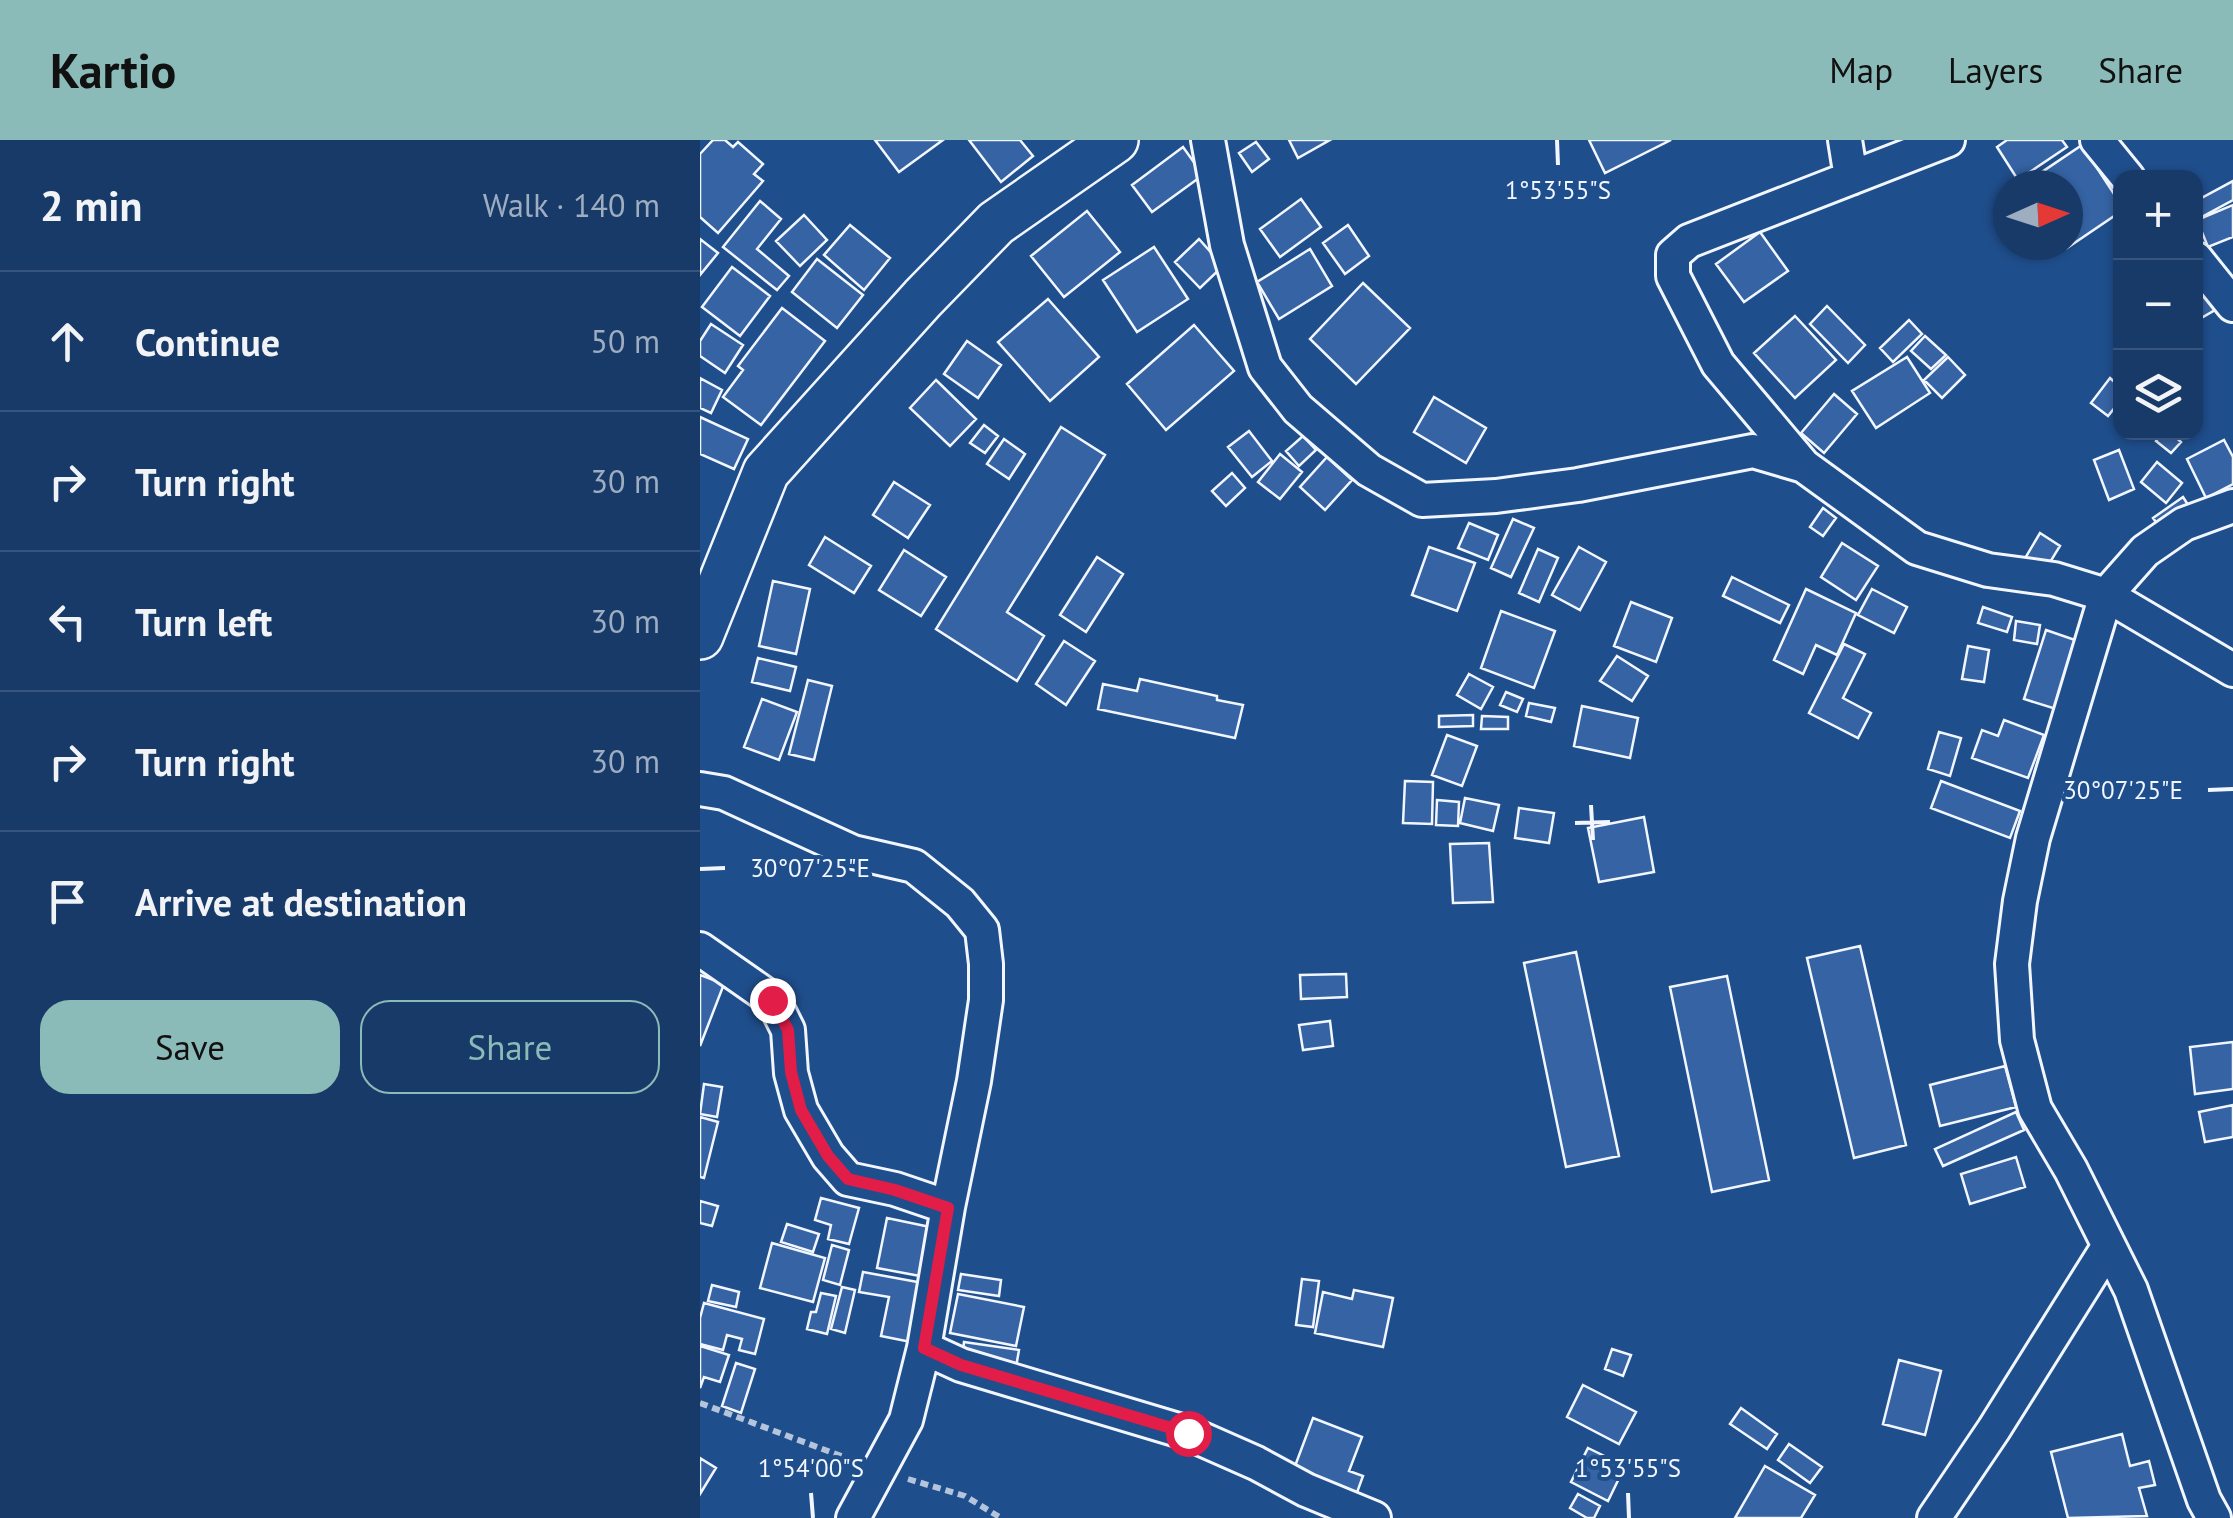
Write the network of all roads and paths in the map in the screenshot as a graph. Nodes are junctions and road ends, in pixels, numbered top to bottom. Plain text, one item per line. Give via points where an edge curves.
1 (1114, 140) edge
2 (1208, 140) edge
3 (1845, 140) edge
4 (1948, 140) edge
5 (2097, 140) edge
6 (2121, 170) edge
7 (1851, 178) junction
8 (2203, 269) edge
9 (2233, 305) edge
10 (1804, 466) junction
11 (2233, 506) edge
12 (2106, 595) junction
13 (700, 636) edge
14 (2233, 670) edge
15 (700, 789) edge
16 (700, 949) edge
17 (948, 1208) junction
18 (2108, 1246) junction
19 (924, 1348) junction
20 (852, 1518) edge
21 (1374, 1518) edge
22 (1934, 1518) edge
23 (2214, 1518) edge

1 - 13 main road via 996,223 766,472
2 - 10 street via 1227,245 1265,366 1298,409 1355,458 1422,500 1578,485 1753,451
3 - 7 street
4 - 7 street
5 - 6 street
7 - 10 street via 1690,241 1672,255 1672,276 1718,364
8 - 9 street
10 - 12 street via 1917,548
11 - 12 street via 2184,524 2145,551
12 - 14 street
12 - 18 street via 2034,838 2012,964 2017,1040 2035,1109
15 - 17 street via 724,793 853,852 914,866 982,930 986,1000
16 - 17 street via 772,1000 788,1030 801,1110 848,1179
17 - 19 street
18 - 22 street
18 - 23 street via 2131,1290
19 - 20 street via 906,1420
19 - 21 street via 1188,1433

